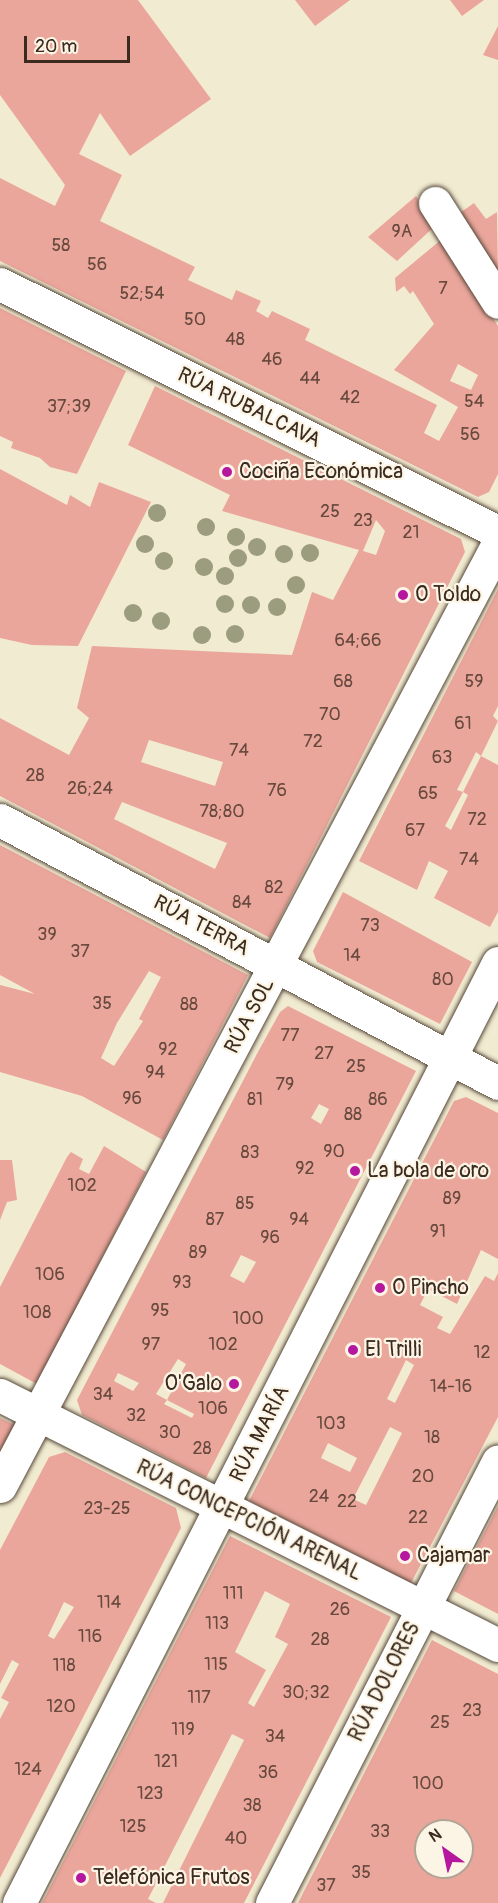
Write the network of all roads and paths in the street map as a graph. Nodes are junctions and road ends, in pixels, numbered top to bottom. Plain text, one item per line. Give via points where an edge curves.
1 (435, 203) dead end
2 (0, 284) edge
3 (498, 302) edge
4 (498, 532) edge
5 (498, 544) edge
6 (0, 820) edge
7 (498, 963) edge
8 (278, 965) junction
9 (450, 1057) junction
10 (498, 1083) edge
11 (0, 1395) edge
12 (36, 1415) junction
13 (498, 1461) edge
14 (0, 1486) edge
15 (222, 1507) junction
16 (423, 1607) junction
17 (498, 1645) edge
18 (19, 1903) edge
19 (272, 1903) edge

1 - 3 street
2 - 4 street, RÚA RUBALCAVA
5 - 8 street, RÚA SOL
6 - 8 street, RÚA TERRA
7 - 9 street, RÚA MARÍA
8 - 9 street, RÚA TERRA
8 - 12 street, RÚA SOL
9 - 10 street, RÚA TERRA
9 - 15 street, RÚA MARÍA
11 - 12 street, RÚA CONCEPCIÓN ARENAL
12 - 14 street, RÚA SOL
12 - 15 street, RÚA CONCEPCIÓN ARENAL
13 - 16 street, RÚA DOLORES
15 - 16 street, RÚA CONCEPCIÓN ARENAL
15 - 18 street, RÚA MARÍA
16 - 17 street, RÚA CONCEPCIÓN ARENAL
16 - 19 street, RÚA DOLORES

